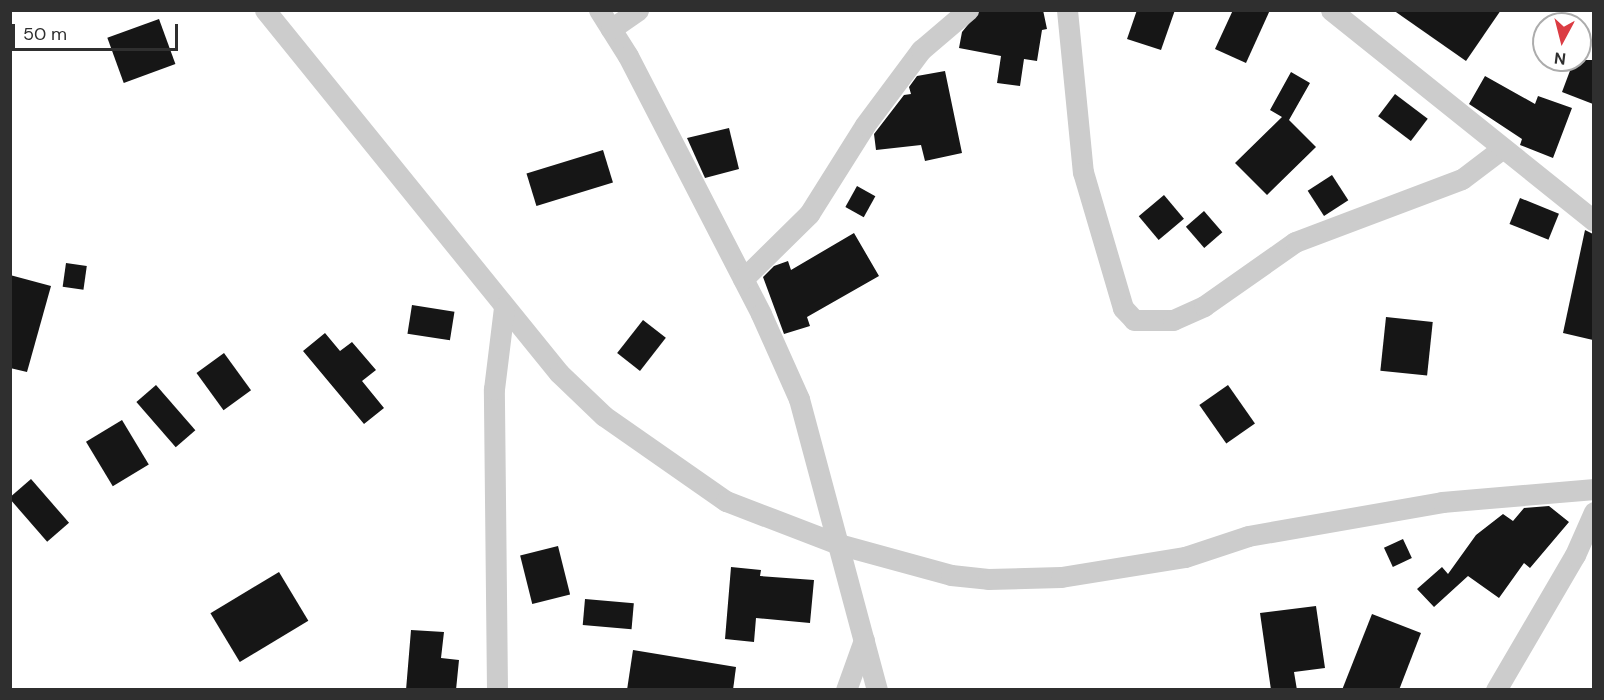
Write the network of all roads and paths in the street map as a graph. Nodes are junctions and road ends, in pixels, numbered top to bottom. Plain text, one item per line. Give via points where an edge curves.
1 (265, 10) edge
2 (599, 10) edge
3 (638, 10) edge
4 (968, 10) edge
5 (1067, 10) edge
6 (1331, 10) edge
7 (611, 29) junction
8 (1503, 148) junction
9 (1593, 220) edge
10 (743, 279) junction
11 (504, 306) junction
12 (1593, 489) edge
13 (1593, 512) edge
14 (838, 544) junction
15 (864, 640) junction
16 (497, 690) edge
17 (846, 690) edge
18 (877, 690) edge
19 (1496, 690) edge

1 - 11 street
2 - 7 street
3 - 7 street
4 - 10 street via 921,50 865,125 809,214
5 - 8 street via 1083,172 1123,308 1134,320 1173,320 1204,306 1295,242 1462,179
6 - 8 street
7 - 10 street
8 - 9 street
10 - 14 street via 800,399
11 - 14 street via 559,373 603,416 726,501
11 - 16 street via 494,389
12 - 14 street via 1442,502 1248,536 1185,557 1061,577 988,579 951,575
13 - 19 street via 1575,555
14 - 15 street
15 - 17 street
15 - 18 street

